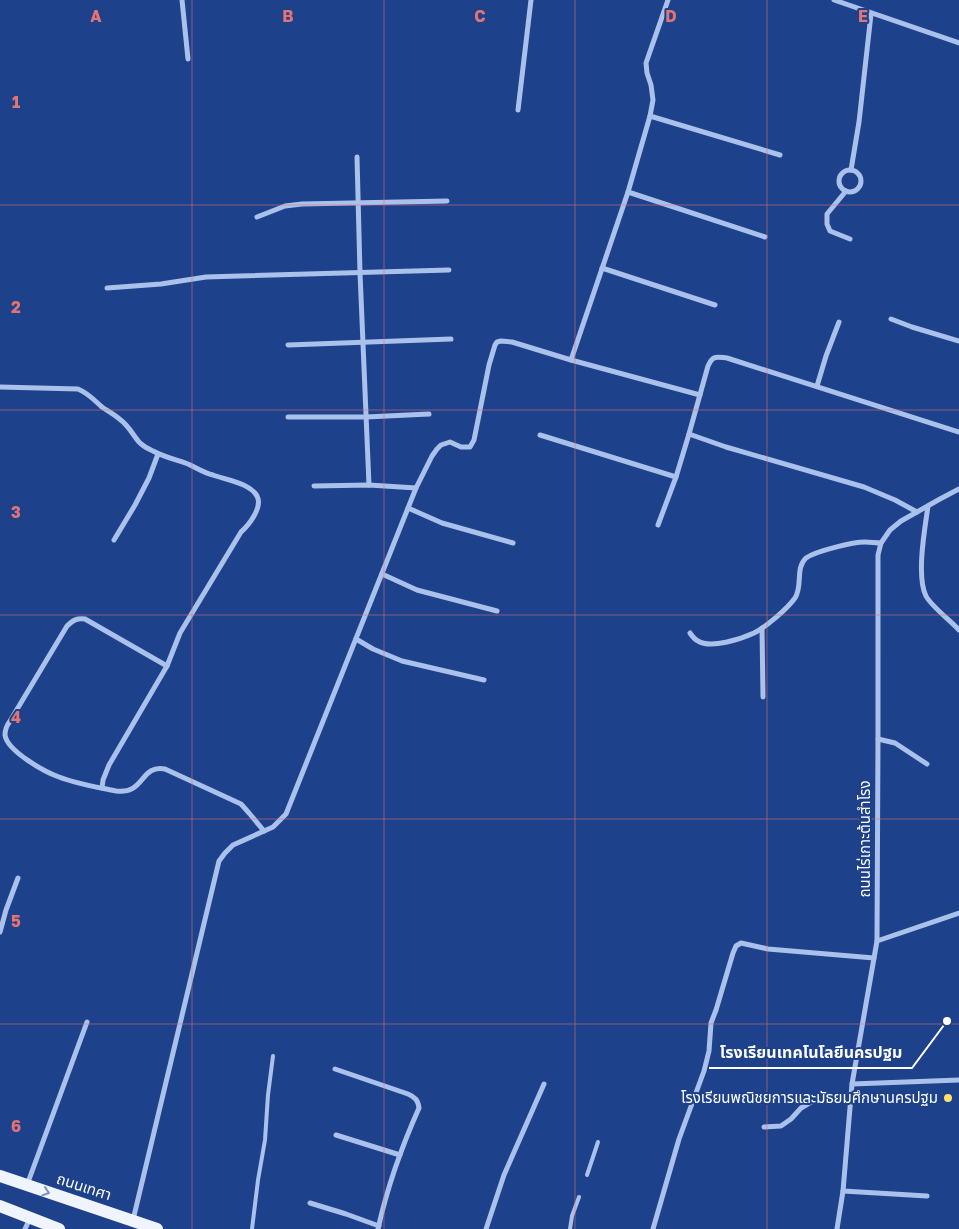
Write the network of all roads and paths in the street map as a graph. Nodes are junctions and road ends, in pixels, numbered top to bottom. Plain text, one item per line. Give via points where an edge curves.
1 (182, 0) edge
2 (531, 0) edge
3 (668, 0) edge
4 (834, 0) edge
5 (871, 14) junction
6 (959, 43) edge
7 (188, 59) dead end
8 (518, 110) dead end
9 (650, 116) junction
10 (780, 155) dead end
11 (358, 157) dead end
12 (851, 170) junction
13 (846, 191) junction
14 (628, 192) junction
15 (447, 201) dead end
16 (358, 204) junction
17 (257, 217) dead end
18 (765, 237) dead end
19 (850, 239) dead end
20 (602, 268) junction
21 (449, 270) dead end
22 (360, 273) junction
23 (107, 288) dead end
24 (715, 305) dead end
25 (891, 319) dead end
26 (839, 322) dead end
27 (451, 339) dead end
28 (959, 341) edge
29 (363, 343) junction
30 (288, 346) dead end
31 (571, 360) junction
32 (817, 386) junction
33 (0, 387) edge
34 (700, 395) junction
35 (429, 414) dead end
36 (288, 417) dead end
37 (366, 417) junction
38 (959, 432) edge
39 (690, 434) junction
40 (540, 435) dead end
41 (158, 454) junction
42 (676, 477) junction
43 (369, 485) junction
44 (314, 486) dead end
45 (416, 488) junction
46 (959, 489) edge
47 (928, 506) junction
48 (408, 508) junction
49 (917, 512) junction
50 (658, 525) dead end
51 (114, 540) dead end
52 (513, 543) dead end
53 (881, 543) junction
54 (382, 574) junction
55 (497, 611) dead end
56 (762, 628) junction
57 (959, 630) edge
58 (690, 633) dead end
59 (356, 639) junction
60 (167, 666) junction
61 (484, 680) dead end
62 (763, 697) dead end
63 (878, 739) junction
64 (927, 764) dead end
65 (102, 788) junction
66 (264, 831) junction
67 (18, 878) dead end
68 (959, 913) edge
69 (0, 932) edge
70 (877, 940) junction
71 (874, 958) junction
72 (87, 1022) dead end
73 (272, 1056) dead end
74 (335, 1069) dead end
75 (959, 1080) edge
76 (544, 1084) dead end
77 (852, 1084) junction
78 (851, 1096) junction
79 (764, 1127) dead end
80 (336, 1135) dead end
81 (598, 1142) dead end
82 (400, 1155) junction
83 (587, 1175) dead end
84 (0, 1176) edge
85 (27, 1185) junction
86 (843, 1191) junction
87 (928, 1196) dead end
88 (579, 1197) dead end
89 (310, 1203) dead end
90 (0, 1206) edge
91 (132, 1220) junction
92 (28, 1223) edge
93 (378, 1227) edge
94 (59, 1229) edge
95 (157, 1229) edge
96 (252, 1229) edge
97 (486, 1229) edge
98 (570, 1229) edge
99 (653, 1229) edge
100 (838, 1229) edge

1 - 7 street
2 - 8 street
3 - 9 street via 646,63 653,100
4 - 5 street
5 - 6 street
5 - 12 street
9 - 10 street
9 - 14 street
11 - 16 street
12 - 13 street via 844,172 839,180
12 - 13 street via 860,175 862,182 853,192
13 - 19 street via 827,214 826,220 830,232
14 - 18 street
14 - 20 street
15 - 16 street
16 - 17 street via 285,206
16 - 22 street
20 - 24 street
20 - 31 street
21 - 22 street
22 - 23 street via 206,277
22 - 29 street
25 - 28 street
26 - 32 street
27 - 29 street
29 - 30 street
29 - 37 street
31 - 34 street
31 - 45 street via 512,342 497,342 489,365 474,440 470,447 450,442 441,445
32 - 34 street via 717,357 708,366
32 - 38 street
33 - 41 street via 78,389 117,416 138,442
34 - 39 street
35 - 37 street
36 - 37 street
37 - 43 street
39 - 42 street
39 - 49 street via 864,487
40 - 42 street
41 - 51 street via 135,506
41 - 60 street via 247,487 258,497 255,516 241,532 180,633
42 - 50 street
43 - 44 street
43 - 45 street
45 - 48 street
46 - 47 street
47 - 49 street
47 - 57 street via 922,564 926,597
48 - 52 street via 442,524
48 - 54 street
49 - 53 street via 890,530
53 - 56 street via 846,545 805,559 796,596
53 - 63 street, ถนนไร่เกาะต้นสำโรง via 878,555
54 - 55 street via 417,590
54 - 59 street
56 - 58 street via 726,642 707,644 699,642
56 - 62 street
59 - 61 street via 373,650 402,661
59 - 66 street via 286,814
60 - 65 street via 109,765
60 - 65 street via 78,618 67,626 6,727 8,743 32,763 58,777
63 - 64 street via 895,743
63 - 70 street, ถนนไร่เกาะต้นสำโรง
65 - 66 street via 126,792 152,769 165,768 241,804
66 - 91 street via 233,845 219,860
67 - 69 street
68 - 70 street
70 - 71 street, ถนนไร่เกาะต้นสำโรง
71 - 77 street, ถนนไร่เกาะต้นสำโรง
71 - 99 street via 768,949 741,943 736,946 711,1023 704,1071 679,1139
72 - 85 street
73 - 96 lane via 265,1140
74 - 82 street via 415,1097 419,1108
75 - 77 street
76 - 97 street via 504,1175
77 - 78 street, ถนนไร่เกาะต้นสำโรง
78 - 79 street via 816,1099 781,1126
78 - 86 street, ถนนไร่เกาะต้นสำโรง
80 - 82 street
81 - 83 lane
82 - 93 street
84 - 85 main road, ถนนเทศา
85 -> 91 main road, ถนนเทศา
86 - 87 street
86 - 100 street, ถนนไร่เกาะต้นสำโรง
88 - 98 lane
89 - 93 street
90 - 92 main road
91 - 95 main road, ถนนเทศา
92 - 94 main road

